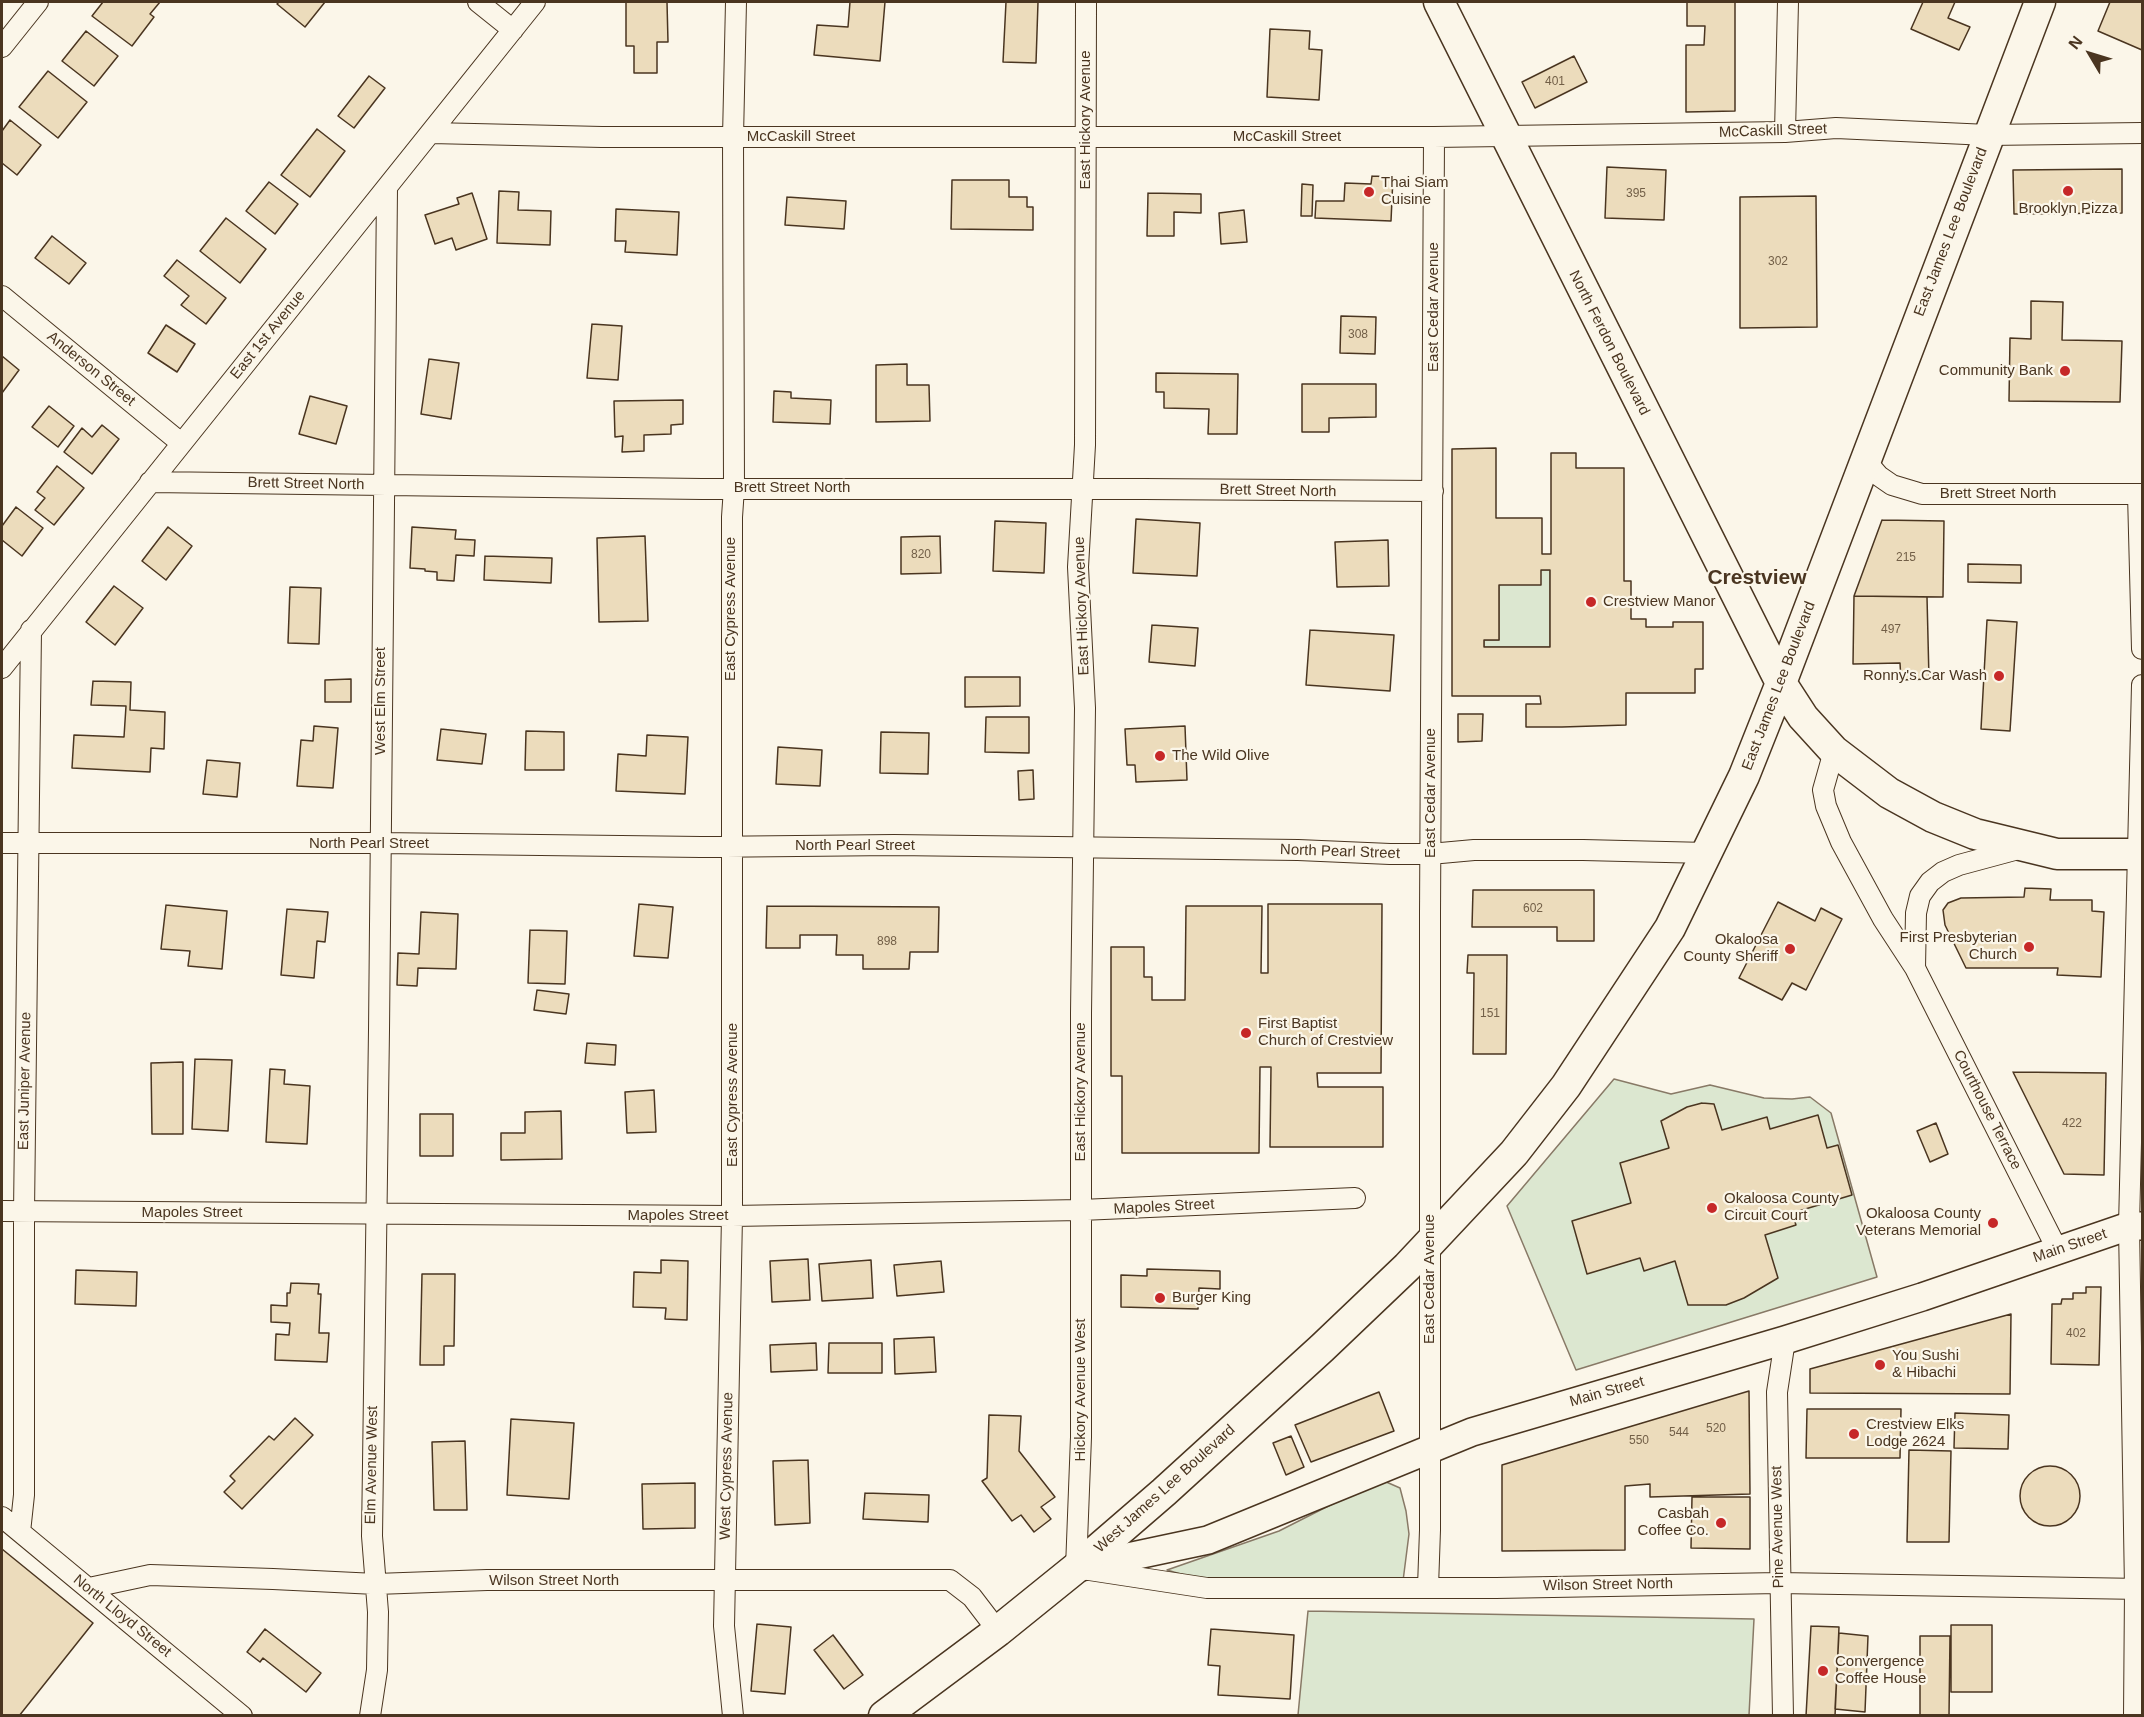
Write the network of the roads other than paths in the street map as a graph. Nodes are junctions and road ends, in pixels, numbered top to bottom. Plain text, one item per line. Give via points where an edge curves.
1 (38, 2) edge
2 (478, 2) edge
3 (535, 2) edge
4 (736, 2) edge
5 (1086, 2) edge
6 (1439, 2) edge
7 (1788, 2) edge
8 (2040, 2) edge
9 (513, 30) junction
10 (2, 47) edge
11 (1785, 132) junction
12 (431, 133) junction
13 (2142, 133) edge
14 (1988, 135) junction
15 (1086, 136) junction
16 (733, 137) junction
17 (1434, 137) junction
18 (1505, 137) junction
19 (387, 188) junction
20 (2, 296) edge
21 (181, 443) junction
22 (1865, 459) junction
23 (150, 482) junction
24 (383, 485) junction
25 (734, 488) junction
26 (1081, 489) junction
27 (1433, 491) junction
28 (2140, 494) edge
29 (31, 630) junction
30 (2142, 649) edge
31 (2, 668) edge
32 (1781, 683) junction
33 (2142, 685) edge
34 (1834, 751) junction
35 (2, 843) edge
36 (380, 843) junction
37 (28, 844) junction
38 (733, 846) junction
39 (2026, 847) junction
40 (1085, 849) junction
41 (1707, 853) junction
42 (1430, 854) junction
43 (2140, 854) edge
44 (1915, 968) junction
45 (1355, 1198) dead end
46 (1082, 1210) junction
47 (2, 1211) edge
48 (24, 1212) junction
49 (375, 1215) junction
50 (732, 1216) junction
51 (2136, 1226) edge
52 (1430, 1242) junction
53 (2058, 1251) junction
54 (1785, 1340) junction
55 (1430, 1449) junction
56 (2, 1516) edge
57 (20, 1532) junction
58 (1076, 1568) junction
59 (726, 1581) junction
60 (1779, 1583) junction
61 (376, 1584) junction
62 (1428, 1587) junction
63 (89, 1588) junction
64 (2139, 1589) edge
65 (998, 1631) junction
66 (242, 1716) edge
67 (370, 1716) edge
68 (733, 1716) edge
69 (884, 1716) edge
70 (1783, 1716) edge
71 (2134, 1716) edge

1 - 10 street
2 - 9 street
3 - 9 street, East 1st Avenue
4 - 16 street, East Cypress Avenue
5 - 15 street, East Hickory Avenue
6 - 18 main road, North Ferdon Boulevard
7 - 11 street
8 - 14 main road, East James Lee Boulevard
9 - 12 street, East 1st Avenue
11 - 14 street, McCaskill Street via 1836,128
11 - 18 street, McCaskill Street
12 - 16 street, McCaskill Street
12 - 19 street, East 1st Avenue
13 - 14 street, McCaskill Street
14 - 22 main road, East James Lee Boulevard
15 - 16 street, McCaskill Street
15 - 17 street, McCaskill Street
15 - 26 street, East Hickory Avenue via 1085,445
16 - 25 street, East Cypress Avenue
17 - 18 street, McCaskill Street
17 - 27 street, East Cedar Avenue
18 - 32 main road, North Ferdon Boulevard
19 - 21 street, East 1st Avenue
19 - 24 street, West Elm Street
20 - 21 street, Anderson Street
21 - 23 street, East 1st Avenue
22 - 28 street, Brett Street North via 1892,485 1922,494
22 - 32 main road, East James Lee Boulevard
23 - 24 street, Brett Street North
23 - 29 street, East 1st Avenue
24 - 25 street, Brett Street North
24 - 36 street, West Elm Street
25 - 26 street, Brett Street North
25 - 38 street, East Cypress Avenue
26 - 27 street, Brett Street North
26 - 40 street, East Hickory Avenue via 1078,567 1085,708
27 - 42 street, East Cedar Avenue
28 - 30 street
29 - 31 street, East 1st Avenue
29 - 37 street, East Juniper Avenue
32 - 34 main road, North Ferdon Boulevard via 1803,717
32 - 41 main road, East James Lee Boulevard via 1744,776
33 - 43 street
34 - 39 main road, North Ferdon Boulevard via 1889,793 1933,817 1975,834
34 - 44 street, Courthouse Terrace via 1823,790 1826,806 1882,919
35 - 37 street, North Pearl Street
36 - 37 street, North Pearl Street
36 - 38 street, North Pearl Street
36 - 49 street, West Elm Street
37 - 48 street, East Juniper Avenue
38 - 40 street, North Pearl Street
38 - 50 street, East Cypress Avenue
39 - 43 main road, North Ferdon Boulevard via 2057,854
39 - 44 street, Courthouse Terrace via 1959,865 1930,882 1920,896 1916,913
40 - 42 street, North Pearl Street
40 - 46 street, East Hickory Avenue
41 - 42 street, North Pearl Street via 1474,850
41 - 52 main road, East James Lee Boulevard via 1670,928 1566,1086 1514,1153
42 - 52 street, East Cedar Avenue
43 - 51 street
44 - 53 street, Courthouse Terrace
45 - 46 street, Mapoles Street
46 - 50 street, Mapoles Street
46 - 58 street, Hickory Avenue West
47 - 48 street, Mapoles Street
48 - 49 street, Mapoles Street
48 - 57 street, East Juniper Avenue via 24,1496
49 - 50 street, Mapoles Street
49 - 61 street, Elm Avenue West via 372,1536
50 - 59 street, West Cypress Avenue
51 - 53 street, Main Street
51 - 64 street
52 - 55 street, East Cedar Avenue
52 - 58 main road, West James Lee Boulevard via 1322,1348
53 - 54 street, Main Street
54 - 55 street, Main Street via 1472,1432
54 - 60 street, Pine Avenue West via 1777,1392
55 - 58 street, Main Street via 1208,1540
55 - 62 street, East Cedar Avenue
56 - 57 street, North Lloyd Street
57 - 63 street, North Lloyd Street
58 - 62 street, Wilson Street North via 1207,1588
58 - 65 main road, West James Lee Boulevard
59 - 61 street, Wilson Street North via 487,1580
59 - 65 street, Wilson Street North via 950,1580 972,1597
59 - 68 street, West Cypress Avenue via 724,1626
60 - 62 street, Wilson Street North
60 - 64 street, Wilson Street North
60 - 70 street, Pine Avenue West
61 - 63 street, Wilson Street North via 150,1575
61 - 67 street, Elm Avenue West via 377,1670
63 - 66 street, North Lloyd Street
64 - 71 street
65 - 69 main road, West James Lee Boulevard

